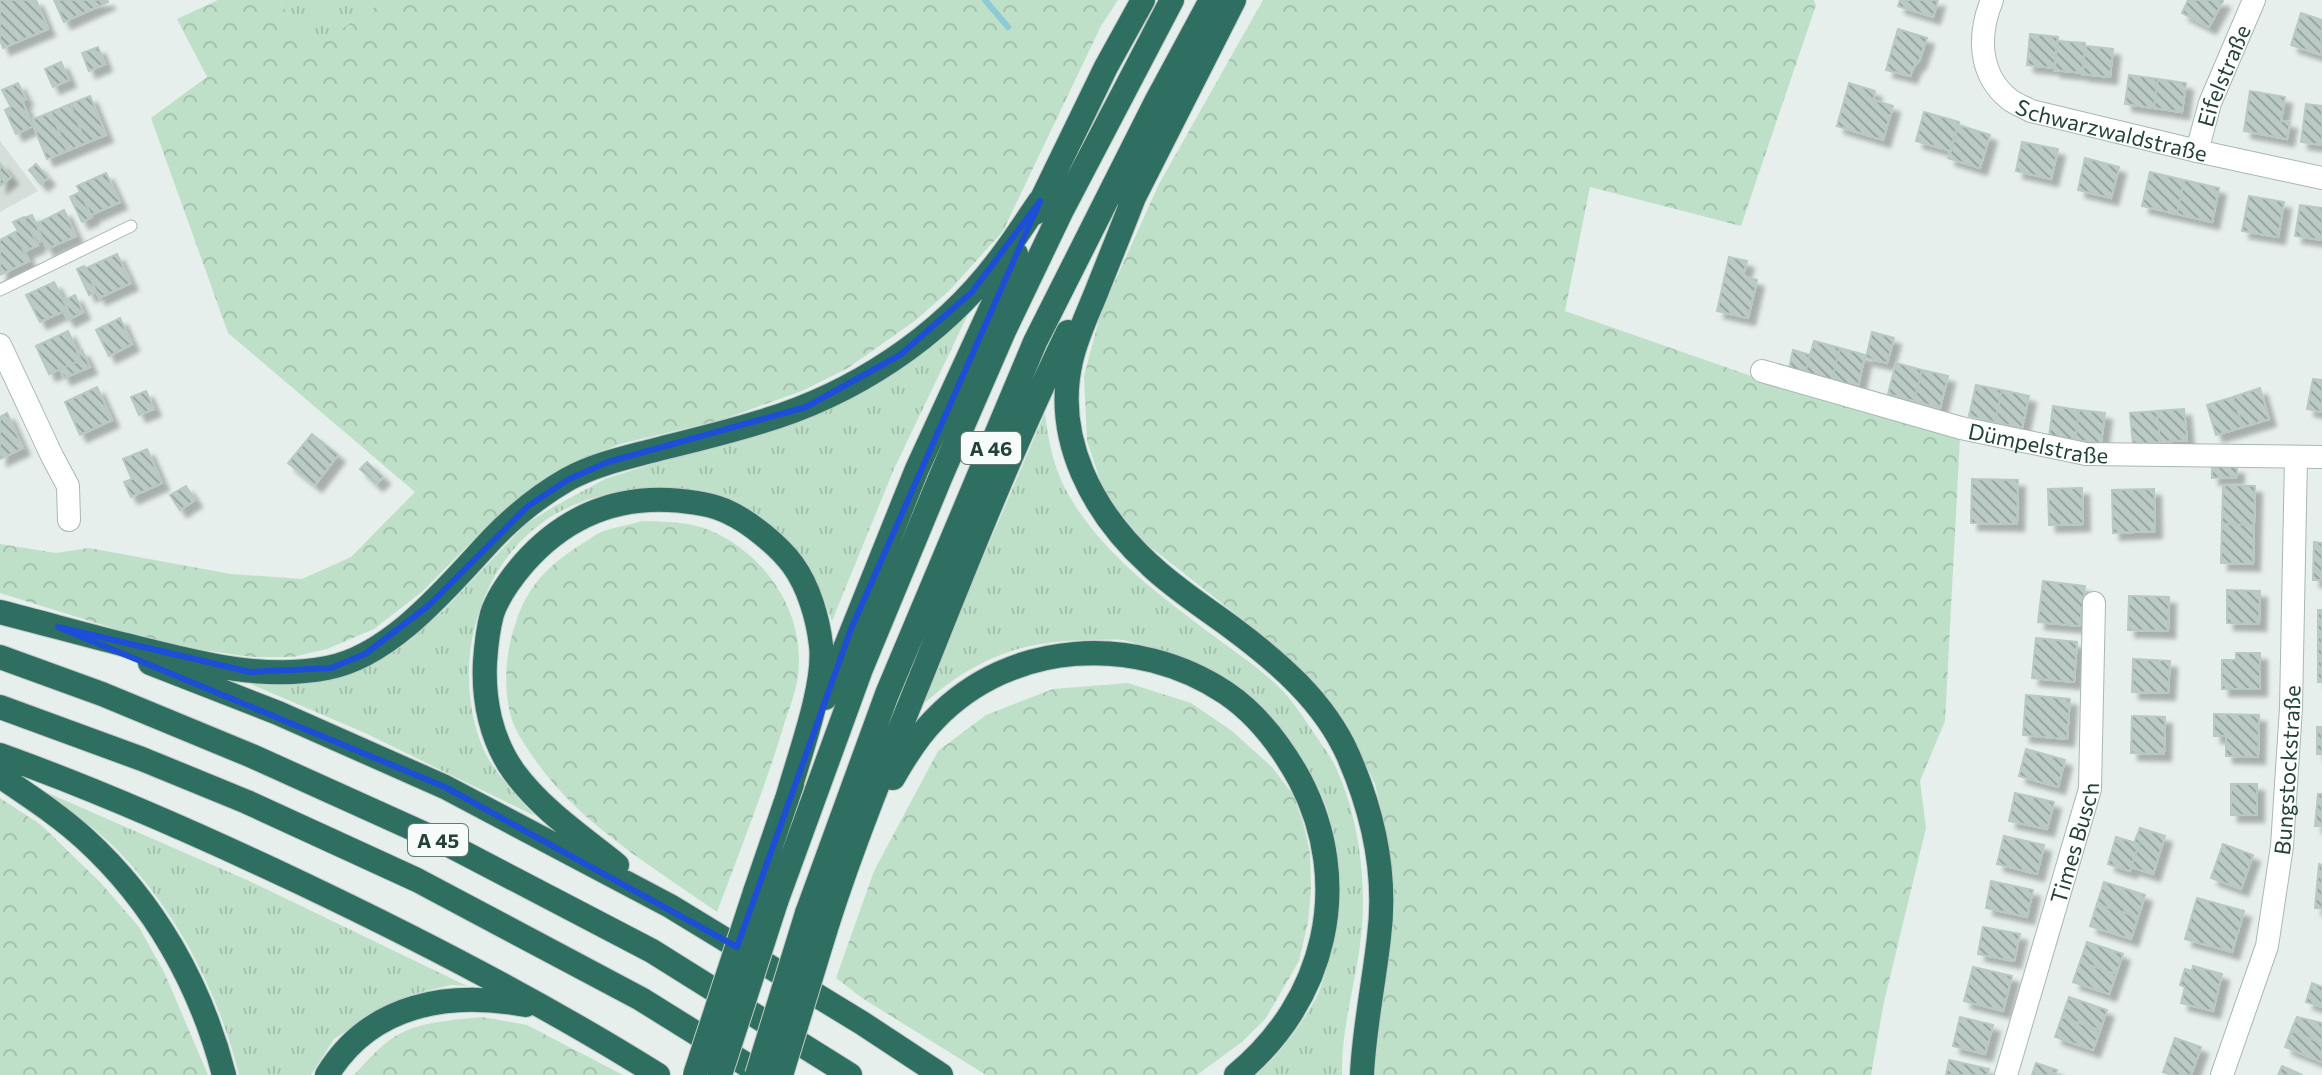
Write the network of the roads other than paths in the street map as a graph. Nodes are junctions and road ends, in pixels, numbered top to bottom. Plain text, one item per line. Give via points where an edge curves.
1 (1143, 0) edge
2 (1172, 0) edge
3 (1211, 0) edge
4 (1234, 0) edge
5 (1992, 0) edge
6 (2254, 0) edge
7 (2197, 151) junction
8 (2322, 178) edge
9 (1136, 192) junction
10 (1040, 201) junction
11 (131, 226) dead end
12 (0, 290) edge
13 (0, 345) edge
14 (1762, 371) dead end
15 (2296, 457) junction
16 (2322, 457) edge
17 (69, 520) dead end
18 (2094, 603) dead end
19 (0, 612) edge
20 (58, 627) junction
21 (0, 657) edge
22 (0, 707) edge
23 (0, 755) edge
24 (0, 776) edge
25 (787, 799) junction
26 (849, 857) junction
27 (766, 897) junction
28 (670, 906) junction
29 (818, 917) junction
30 (549, 1010) junction
31 (224, 1075) edge
32 (327, 1075) edge
33 (658, 1075) edge
34 (695, 1075) edge
35 (720, 1075) edge
36 (757, 1075) edge
37 (763, 1075) edge
38 (781, 1075) edge
39 (850, 1075) edge
40 (941, 1075) edge
41 (1236, 1075) edge
42 (1362, 1075) edge
43 (2006, 1075) edge
44 (2222, 1075) edge

1 - 10 highway
2 - 27 highway, A 46 via 1061,212 972,404
3 - 29 highway, A 46 via 1035,342 887,694
4 - 9 highway
5 - 7 street, Schwarzwaldstraße via 1983,23 1984,63 2011,100 2031,111
6 - 7 street, Eifelstraße via 2210,103
7 - 8 street, Schwarzwaldstraße
9 - 26 highway via 969,555
9 - 42 highway via 1071,361 1066,394 1075,456 1086,485 1123,537 1150,565 1297,682 1347,752 1365,800 1381,886
10 - 20 highway via 972,292 900,355 806,407 608,462 569,479 528,506 428,606 365,654 331,668 292,674 250,672
10 - 25 highway via 917,469
11 - 12 lane
13 - 17 street via 68,486
14 - 15 street, Dümpelstraße via 1961,428 2086,454
15 - 16 street, Dümpelstraße
15 - 44 street, Bungstockstraße via 2291,708 2282,846 2267,946
18 - 43 street, Times Busch via 2090,789
19 - 20 highway
20 - 28 highway via 278,713 445,787
21 - 39 highway, A 45 via 252,756 449,845 652,951
22 - 37 highway, A 45 via 247,802 417,880 641,999
23 - 30 highway via 261,864
24 - 31 highway via 85,839 164,932 209,1023
25 - 27 highway
25 - 28 highway via 817,690 821,647 810,600 793,565 761,532 727,511 657,500 601,509 568,523 538,547 511,578 493,613 484,690 493,730 513,770 549,812
26 - 29 highway
26 - 41 highway via 906,755 936,718 1005,671 1054,655 1099,653 1148,658 1227,693 1287,756 1307,794 1325,852 1329,894 1322,940 1306,986 1284,1025
27 - 34 highway, bridge
27 - 35 highway, A 46, bridge
28 - 40 highway
29 - 36 highway, A 46, bridge
29 - 38 highway, bridge
30 - 32 highway via 493,999 420,1005 358,1037
30 - 33 highway

